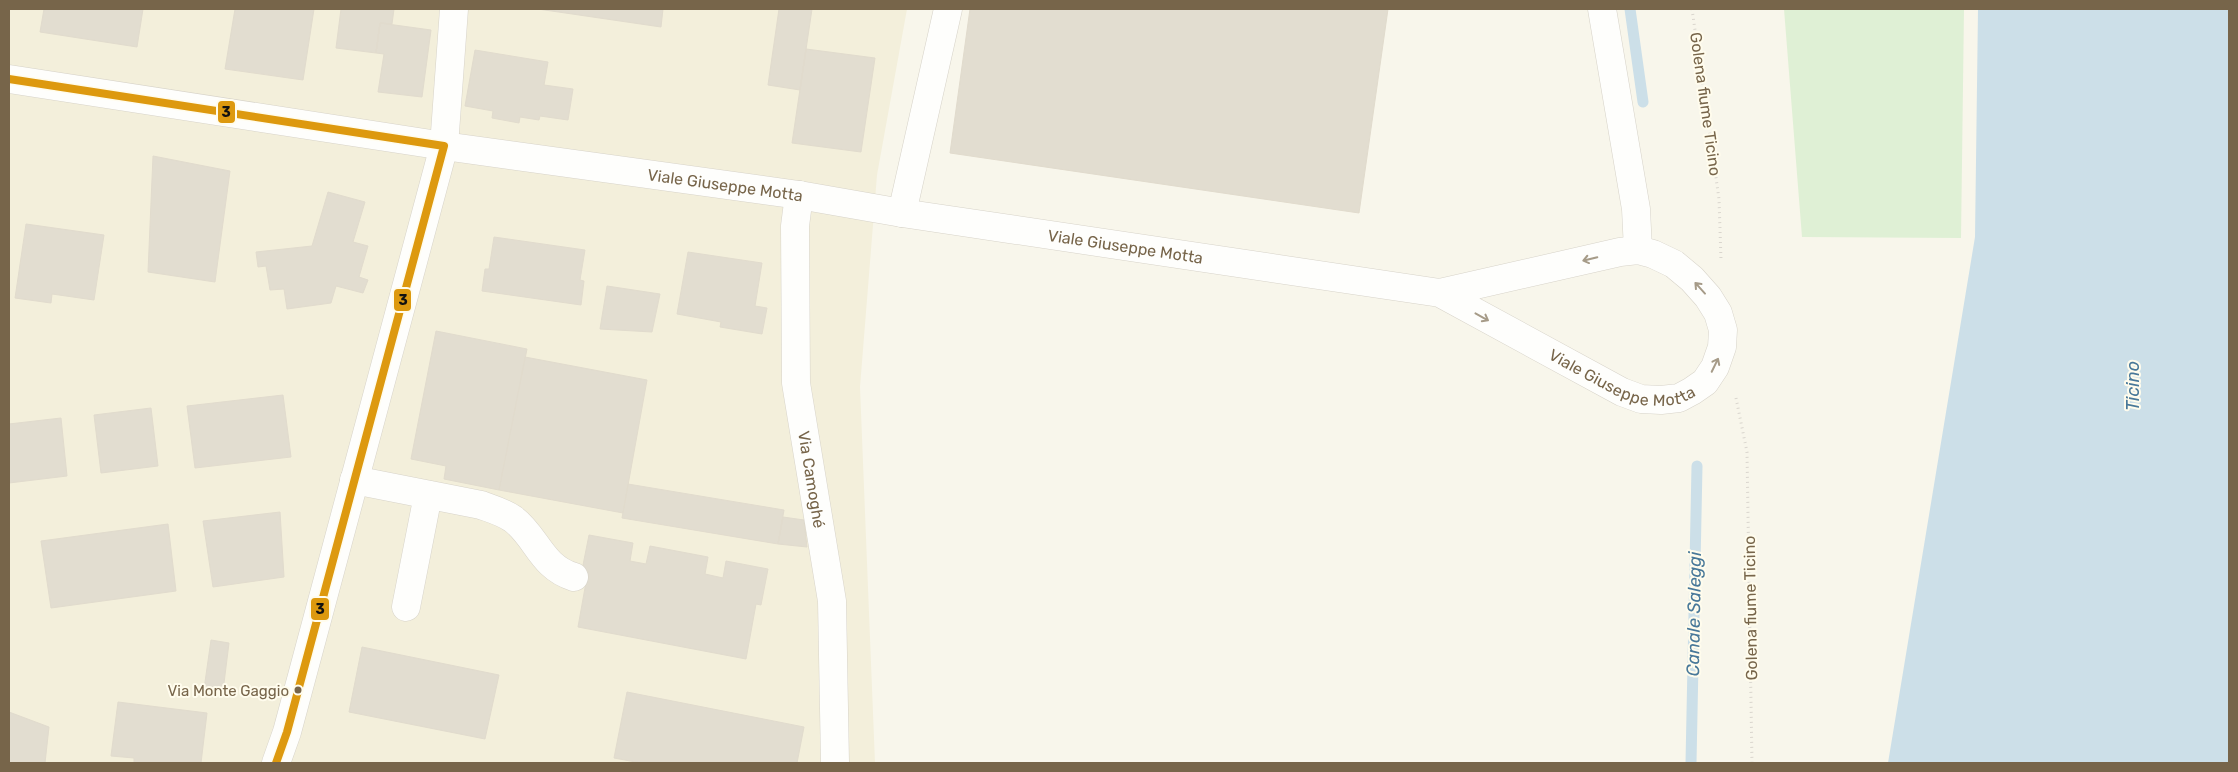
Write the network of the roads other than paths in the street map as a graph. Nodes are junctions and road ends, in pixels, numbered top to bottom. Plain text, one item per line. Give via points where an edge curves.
1 (454, 9) edge
2 (948, 9) edge
3 (1602, 9) edge
4 (9, 79) edge
5 (444, 146) junction
6 (799, 195) junction
7 (902, 213) junction
8 (1638, 250) junction
9 (1440, 293) junction
10 (354, 480) junction
11 (428, 495) junction
12 (574, 577) dead end
13 (406, 607) dead end
14 (276, 763) edge
15 (836, 763) edge

1 - 5 street
2 - 7 street
3 - 8 street via 1636,209
4 - 5 street, Viale Giuseppe Motta
5 - 6 street, Viale Giuseppe Motta
5 - 10 street
6 - 7 street, Viale Giuseppe Motta
6 - 15 street, Via Camoghé via 795,226 796,383 832,601
7 - 9 street, Viale Giuseppe Motta
8 -> 9 street, Viale Giuseppe Motta
9 -> 8 street, Viale Giuseppe Motta via 1622,392 1641,399 1679,398 1704,382 1715,367 1723,330 1718,313 1692,280 1674,264
10 - 11 street
10 - 14 street
11 - 12 street via 500,511 521,527 553,566
11 - 13 street

